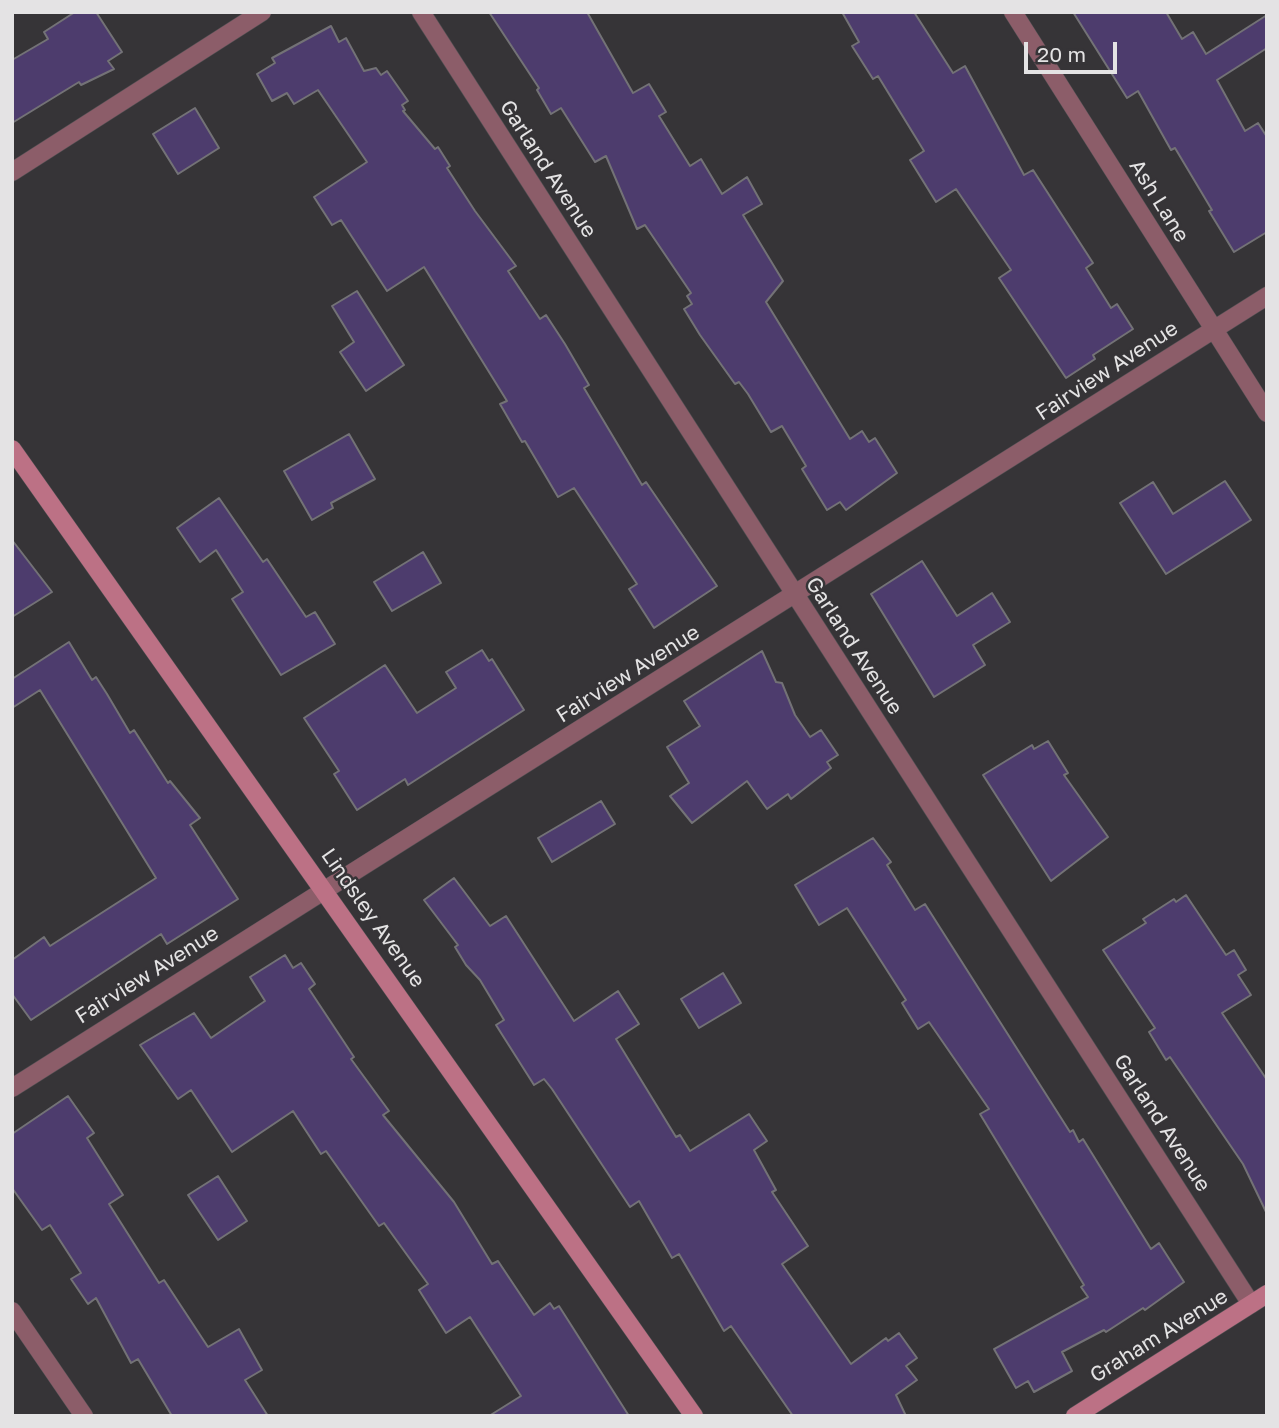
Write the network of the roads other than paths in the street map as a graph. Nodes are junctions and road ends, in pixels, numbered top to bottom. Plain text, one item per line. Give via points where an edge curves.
1 (262, 12) edge
2 (421, 12) edge
3 (1013, 12) edge
4 (12, 172) edge
5 (1267, 296) edge
6 (1214, 330) junction
7 (1267, 413) edge
8 (12, 449) edge
9 (795, 597) junction
10 (325, 889) junction
11 (12, 1087) edge
12 (1267, 1294) edge
13 (1251, 1304) junction
14 (12, 1311) edge
15 (83, 1416) edge
16 (694, 1416) edge
17 (1075, 1416) edge

1 - 4 street
2 - 9 street, Garland Avenue
3 - 6 street, Ash Lane
5 - 6 street, Fairview Avenue
6 - 7 street, Ash Lane
6 - 9 street, Fairview Avenue
8 - 10 street, Lindsley Avenue
9 - 10 street, Fairview Avenue
9 - 13 street, Garland Avenue
10 - 11 street, Fairview Avenue
10 - 16 street, Lindsley Avenue
12 - 13 street, Graham Avenue
13 - 17 street, Graham Avenue
14 - 15 street

